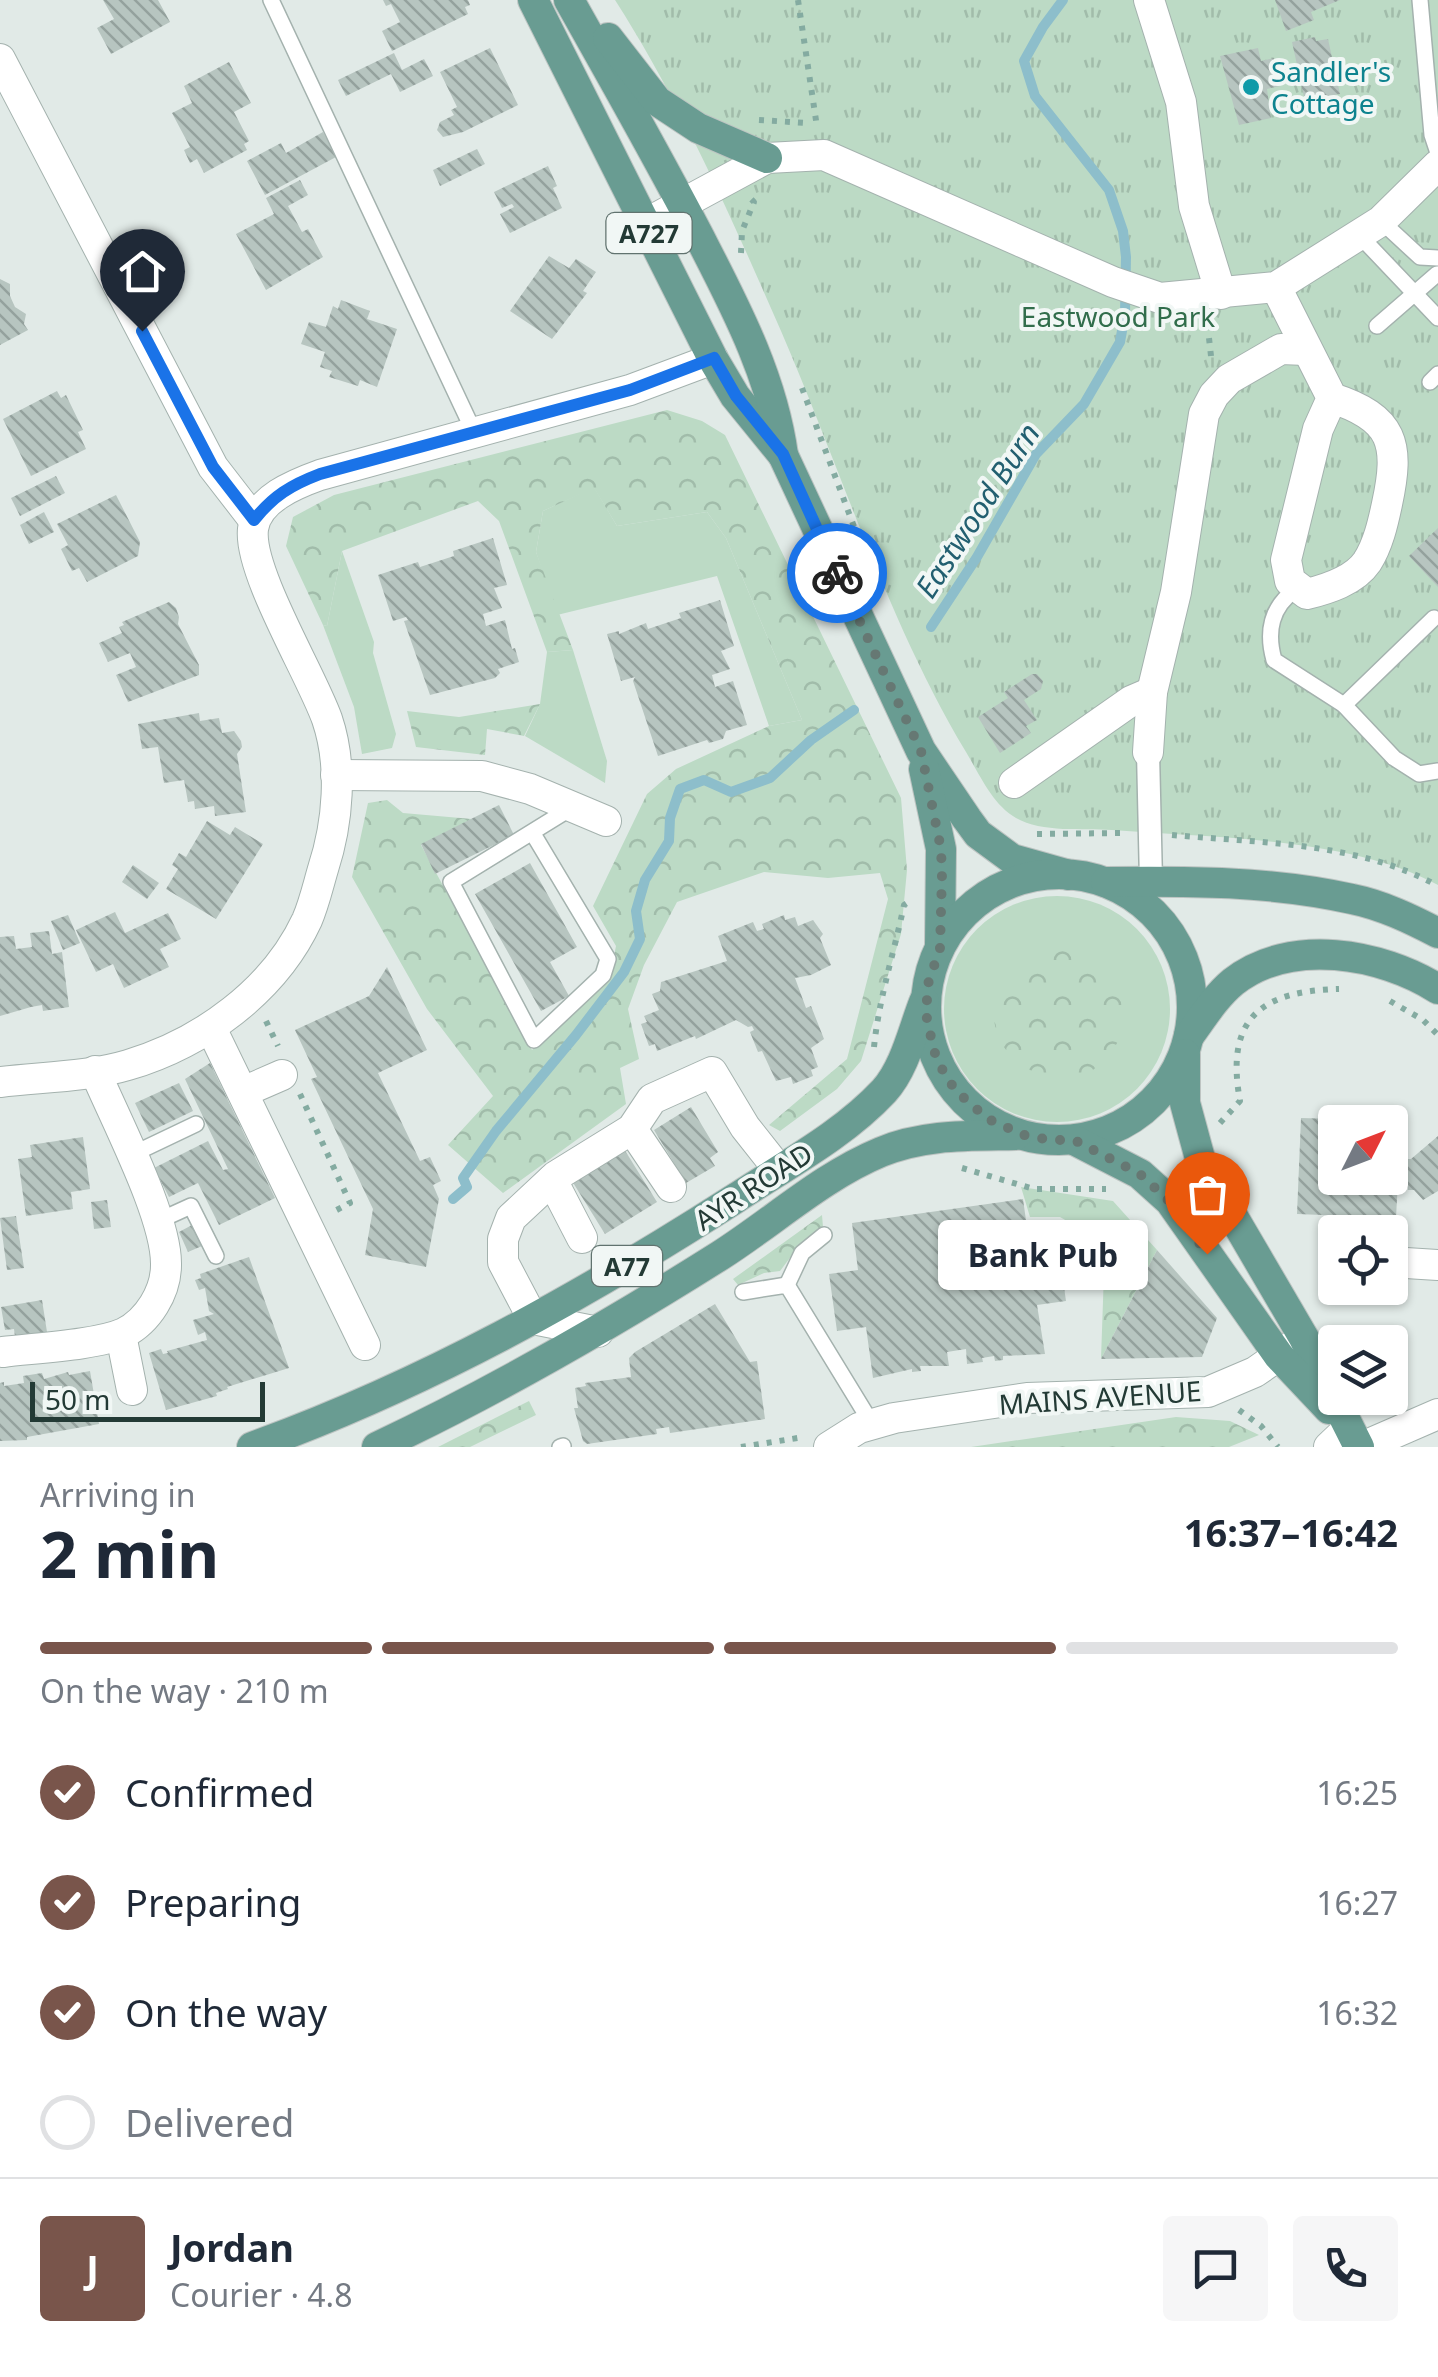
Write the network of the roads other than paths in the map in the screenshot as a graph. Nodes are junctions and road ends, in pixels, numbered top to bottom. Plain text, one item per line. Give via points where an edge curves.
1 (271, 0) edge
2 (533, 0) edge
3 (568, 0) edge
4 (579, 0) edge
5 (1149, 0) edge
6 (1420, 0) edge
7 (0, 59) edge
8 (1438, 153) edge
9 (768, 158) junction
10 (1438, 165) edge
11 (682, 202) junction
12 (645, 224) junction
13 (1371, 228) junction
14 (1438, 258) edge
15 (1438, 274) edge
16 (1276, 286) junction
17 (1413, 292) junction
18 (1221, 294) junction
19 (1438, 318) edge
20 (1376, 326) dead end
21 (1306, 350) junction
22 (714, 358) junction
23 (1332, 398) junction
24 (474, 432) junction
25 (783, 454) junction
26 (254, 520) junction
27 (1296, 588) junction
28 (1434, 618) dead end
29 (1152, 692) junction
30 (1344, 705) junction
31 (921, 751) junction
32 (1148, 752) joint
33 (1438, 771) edge
34 (336, 775) junction
35 (1014, 782) dead end
36 (571, 808) junction
37 (606, 822) dead end
38 (532, 832) junction
39 (1069, 875) junction
40 (1151, 881) junction
41 (1103, 882) junction
42 (1438, 933) edge
43 (940, 948) junction
44 (1438, 989) edge
45 (927, 996) junction
46 (211, 1028) junction
47 (1187, 1044) junction
48 (96, 1071) junction
49 (287, 1073) road end
50 (0, 1082) edge
51 (244, 1092) junction
52 (196, 1124) dead end
53 (632, 1129) junction
54 (1024, 1135) junction
55 (1074, 1140) junction
56 (131, 1156) junction
57 (779, 1170) junction
58 (552, 1180) junction
59 (671, 1187) dead end
60 (158, 1221) junction
61 (824, 1235) dead end
62 (582, 1238) dead end
63 (216, 1256) dead end
64 (1408, 1263) edge
65 (1438, 1265) edge
66 (788, 1285) junction
67 (743, 1292) dead end
68 (533, 1319) junction
69 (598, 1332) junction
70 (121, 1334) junction
71 (1304, 1338) junction
72 (365, 1345) dead end
73 (3, 1352) dead end
74 (1279, 1356) junction
75 (132, 1390) dead end
76 (1438, 1414) edge
77 (872, 1424) junction
78 (1350, 1443) edge
79 (252, 1447) edge
80 (376, 1447) edge
81 (829, 1447) edge

1 - 24 lane
2 - 12 main road, A727
3 - 11 main road
4 - 9 main road via 657,101 698,128
5 - 18 street via 1181,102 1194,206
6 - 8 lane
7 - 26 street via 213,467
9 - 11 street
9 - 18 street via 824,155 1160,298
10 - 13 street
11 - 12 street
11 - 25 main road via 761,365
12 - 22 main road, A727
13 - 14 lane via 1420,257
13 - 16 street
13 - 17 lane
15 - 17 lane
16 - 18 street
16 - 21 street
17 - 19 lane
17 - 20 lane
21 - 23 street
21 - 29 street via 1281,350 1229,379 1204,414 1176,592
22 - 24 street via 630,390
22 - 25 main road, A727
23 - 27 street via 1286,560
23 - 27 street via 1379,422 1394,450 1392,478 1366,564 1331,588 1307,594
24 - 26 street via 292,484
25 - 31 main road, A727
26 - 34 street via 254,556 325,714
27 - 30 lane via 1272,618 1274,660
28 - 30 lane
29 - 32 street
29 - 35 street
30 - 33 lane via 1394,758 1420,774
31 - 39 main road, A727 via 992,847
31 - 43 main road, A727 via 941,849
32 - 40 street
34 - 36 street via 482,776
34 - 46 street via 334,821 306,920 254,993
36 - 37 street
36 - 38 lane
38 - 38 lane via 608,959 603,975 534,1040 450,882
39 - 41 main road
39 - 43 main road via 1024,879 992,892 959,920
40 - 41 main road
40 - 42 main road via 1351,898
41 - 47 main road via 1150,910 1174,940 1189,979
43 - 45 main road
44 - 47 main road via 1380,962 1302,956 1251,970 1222,994
45 - 54 main road via 934,1051 956,1091 988,1119
45 - 57 main road, AYR ROAD / A77 via 887,1088
46 - 48 street via 128,1065
46 - 51 street
47 - 55 main road via 1172,1078 1141,1112
47 - 71 main road via 1184,1103 1192,1138 1222,1202
48 - 50 street
48 - 56 street
49 - 51 street
51 - 72 street
52 - 56 lane
53 - 57 street via 652,1099 712,1072
53 - 58 street
53 - 59 street
54 - 55 main road
54 - 69 main road, AYR ROAD / A77 via 930,1139 882,1151
55 - 74 main road via 1140,1175 1170,1202
56 - 60 street
57 - 68 main road, AYR ROAD / A77
58 - 62 street
58 - 68 street via 510,1218 504,1239 503,1262
60 - 63 lane via 191,1206
60 - 70 street via 167,1268 144,1321
61 - 66 lane via 802,1253
64 - 65 street
66 - 67 lane
66 - 77 lane
68 - 69 street
68 - 79 main road, AYR ROAD / A77 via 426,1376
69 - 80 main road, AYR ROAD / A77
70 - 73 street
70 - 75 street
71 - 74 street, MAINS AVENUE
71 - 78 main road
74 - 77 street, MAINS AVENUE via 1208,1392 1027,1398
74 - 78 main road
76 - 78 street
77 - 81 street, MAINS AVENUE

